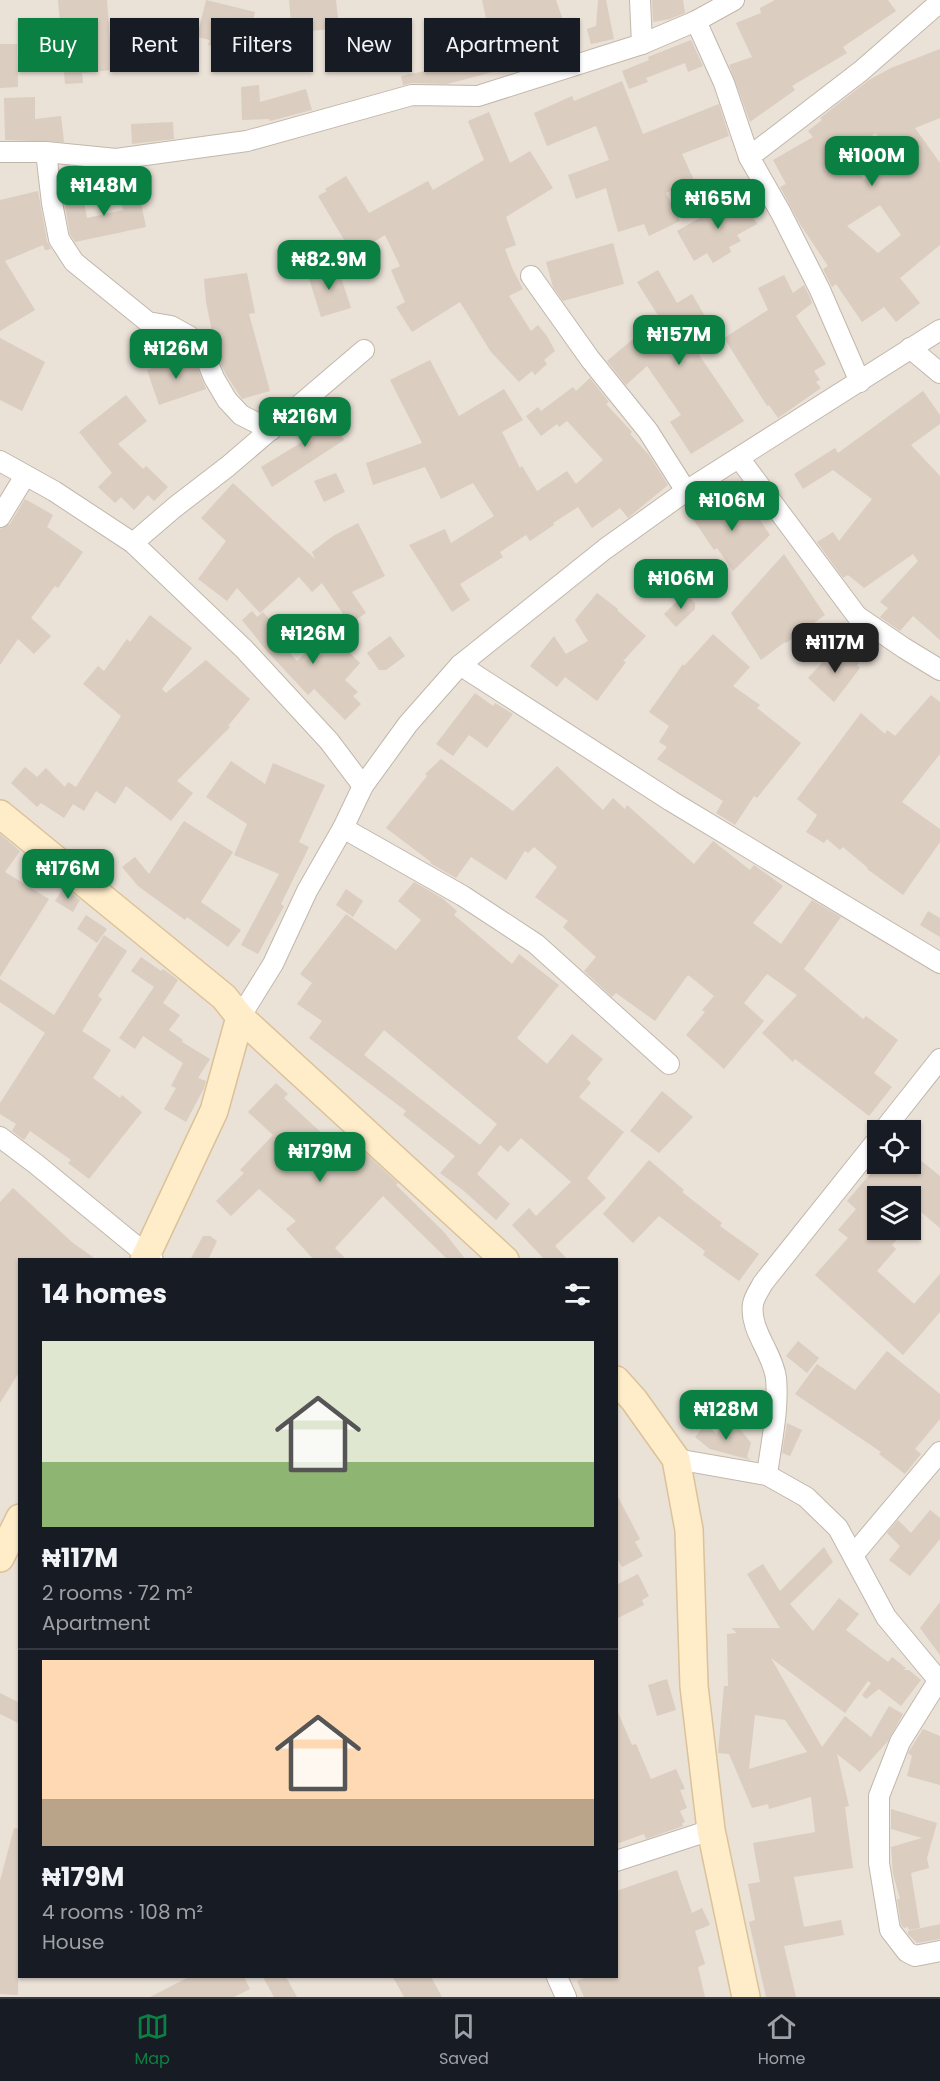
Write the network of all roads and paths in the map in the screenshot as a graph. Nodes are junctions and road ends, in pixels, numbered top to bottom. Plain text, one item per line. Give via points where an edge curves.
1 (640, 0) edge
2 (734, 0) edge
3 (940, 2) edge
4 (696, 21) junction
5 (642, 44) junction
6 (0, 152) edge
7 (46, 152) junction
8 (749, 157) junction
9 (531, 276) dead end
10 (940, 330) edge
11 (910, 348) junction
12 (364, 350) dead end
13 (940, 373) edge
14 (860, 382) junction
15 (271, 430) junction
16 (739, 458) junction
17 (0, 461) edge
18 (25, 476) junction
19 (686, 491) junction
20 (0, 517) edge
21 (133, 543) junction
22 (460, 665) junction
23 (940, 670) edge
24 (363, 786) junction
25 (0, 814) edge
26 (343, 828) junction
27 (940, 963) edge
28 (240, 1017) junction
29 (940, 1059) edge
30 (669, 1064) dead end
31 (893, 1120) edge
32 (0, 1137) edge
33 (867, 1152) edge
34 (148, 1258) edge
35 (503, 1258) edge
36 (618, 1382) edge
37 (940, 1452) edge
38 (676, 1459) junction
39 (767, 1475) junction
40 (18, 1522) edge
41 (854, 1554) junction
42 (0, 1558) edge
43 (939, 1682) edge
44 (711, 1830) junction
45 (618, 1860) edge
46 (940, 1950) edge
47 (557, 1978) edge
48 (566, 1997) edge
49 (746, 1997) edge

1 - 5 street
2 - 4 street
3 - 8 street via 861,71
4 - 5 street
4 - 8 street via 724,83
5 - 7 street via 478,96 412,95 248,141 116,159
6 - 7 street
7 - 15 street via 59,238 74,262 148,322 171,326 189,336 205,356 226,400 241,415
8 - 14 street via 805,261
9 - 19 street via 648,431
10 - 11 street
11 - 13 street
11 - 14 street
12 - 15 street
14 - 16 street
15 - 21 street
16 - 19 street
16 - 23 street via 857,615
17 - 18 street
18 - 20 street
18 - 21 street
19 - 22 street via 605,549
21 - 24 street via 244,649 329,741
22 - 24 street via 408,724
22 - 27 street via 671,801
24 - 26 street
25 - 28 street via 224,997
26 - 28 street via 307,891 273,964
26 - 30 street via 463,896 536,944
28 - 34 street via 214,1111
28 - 35 street
29 - 31 street
32 - 34 street
33 - 39 street via 763,1283 753,1304 756,1330 771,1358 776,1378
36 - 38 street
37 - 41 street
38 - 39 street
38 - 44 street via 688,1530 694,1686
39 - 41 street via 806,1497 838,1528
40 - 42 street
41 - 43 street via 886,1617
43 - 46 street via 900,1742 879,1796 879,1863 890,1930 915,1956
44 - 45 street
44 - 49 street
47 - 48 street

